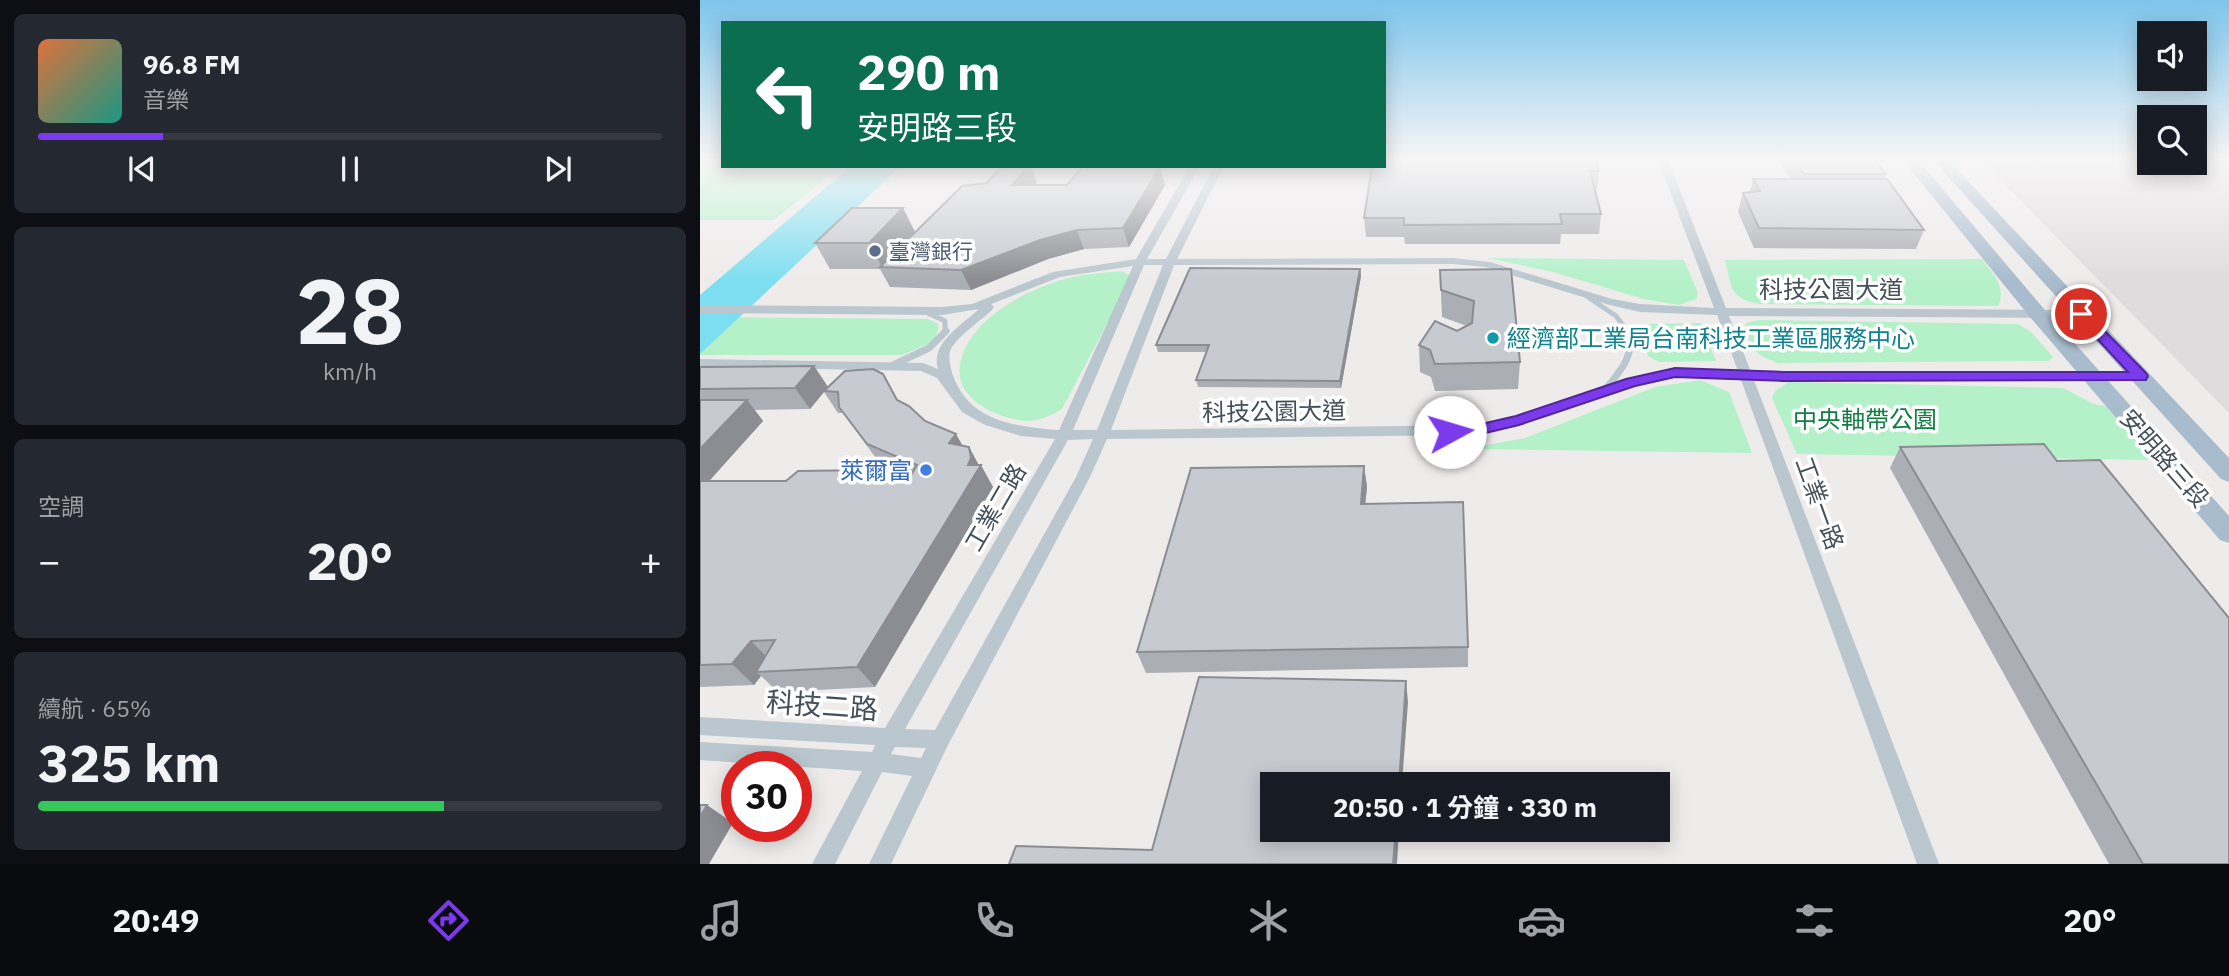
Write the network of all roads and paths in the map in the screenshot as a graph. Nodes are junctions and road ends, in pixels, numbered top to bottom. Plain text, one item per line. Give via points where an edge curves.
1 (1175, 200) edge
2 (1201, 200) edge
3 (1678, 200) edge
4 (1944, 200) edge
5 (1977, 200) edge
6 (1140, 262) junction
7 (1169, 263) junction
8 (1583, 294) junction
9 (1000, 297) junction
10 (700, 309) edge
11 (917, 310) junction
12 (1720, 312) junction
13 (2038, 313) junction
14 (2081, 314) junction
15 (700, 363) edge
16 (890, 366) junction
17 (1746, 375) junction
18 (2094, 375) junction
19 (2141, 376) junction
20 (1603, 392) junction
21 (953, 393) junction
22 (1064, 435) junction
23 (1101, 435) junction
24 (2229, 473) edge
25 (2229, 533) edge
26 (700, 726) edge
27 (890, 737) junction
28 (940, 740) junction
29 (700, 751) edge
30 (877, 762) junction
31 (927, 768) junction
32 (823, 864) edge
33 (880, 864) edge
34 (1927, 864) edge

1 - 6 street, 工業二路
2 - 7 street
3 - 12 street, 工業一路
4 - 13 main road, 安明路三段
5 - 14 main road, 安明路三段
6 - 7 street, 科技公園大道
6 - 9 street, 科技公園大道 via 1069,271
6 - 22 street, 工業二路
7 - 8 street, 科技公園大道 via 1453,261 1486,264
7 - 23 street
8 - 12 street, 科技公園大道 via 1640,308
8 - 20 lane, 科技公園大道 via 1625,322 1630,333 1631,346 1622,371
9 - 11 street, 科技公園大道 via 974,307
9 - 21 street, 科技公園大道 via 945,347 942,361
10 - 11 street, 科技公園大道
11 - 16 lane, 科技公園大道 via 945,321 947,331 926,350
12 - 13 street, 科技公園大道
12 - 17 street, 工業一路
13 - 14 street, 科技公園大道
13 - 18 main road, 安明路三段
14 - 19 main road, 安明路三段
15 - 16 street, 科技公園大道
16 - 21 street, 科技公園大道 via 923,367 942,375
17 - 18 street, 科技公園大道
17 - 20 street, 科技公園大道 via 1675,373
17 - 34 street, 工業一路
18 - 19 street, 科技公園大道
18 - 25 main road, 安明路三段
19 - 24 main road, 安明路三段
20 - 23 street, 科技公園大道 via 1477,430
21 - 22 street, 科技公園大道 via 967,409 990,422 1021,431
22 - 23 street, 科技公園大道
22 - 27 street, 工業二路
23 - 28 street via 1083,477
26 - 27 street, 科技二路
27 - 28 street, 科技二路
27 - 30 street, 工業二路
28 - 31 street
29 - 30 street, 科技二路
30 - 31 street, 科技二路
30 - 32 street, 工業二路
31 - 33 street

